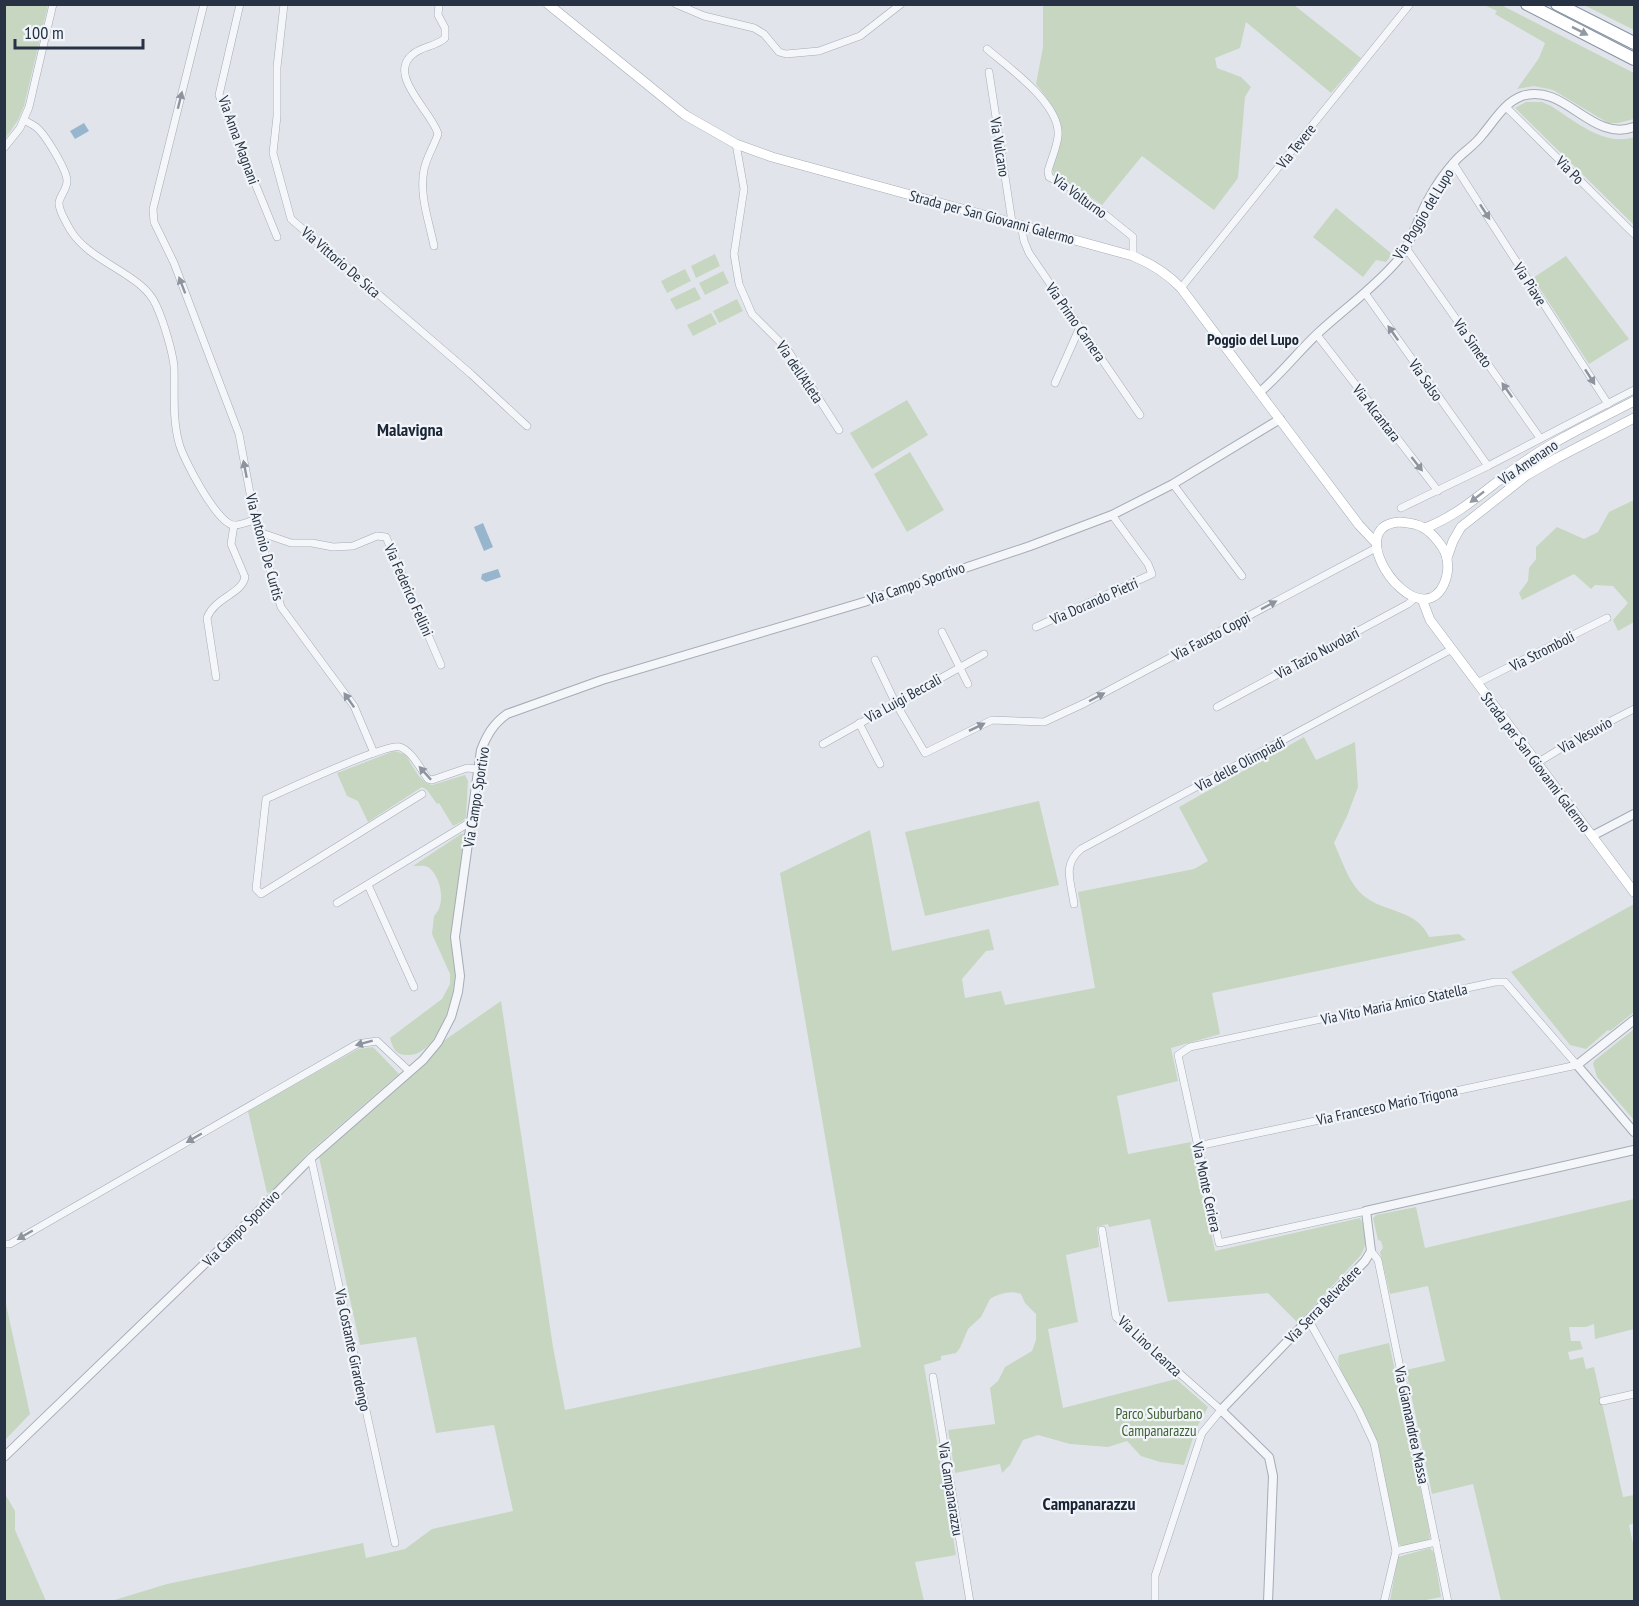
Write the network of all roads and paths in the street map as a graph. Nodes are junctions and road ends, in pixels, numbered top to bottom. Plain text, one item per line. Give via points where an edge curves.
1 (53, 4) edge
2 (204, 4) edge
3 (240, 4) edge
4 (284, 4) edge
5 (439, 4) edge
6 (548, 4) edge
7 (676, 4) edge
8 (901, 4) edge
9 (1410, 4) edge
10 (1527, 4) edge
11 (1557, 4) edge
12 (1635, 43) edge
13 (987, 49) dead end
14 (1634, 58) edge
15 (989, 72) dead end
16 (1506, 107) junction
17 (24, 120) junction
18 (1635, 127) edge
19 (736, 144) junction
20 (4, 147) edge
21 (1453, 163) junction
22 (1017, 223) junction
23 (1635, 234) edge
24 (277, 237) dead end
25 (434, 246) dead end
26 (1406, 248) junction
27 (1133, 256) junction
28 (1181, 288) junction
29 (1365, 293) junction
30 (1080, 327) junction
31 (1317, 334) junction
32 (1055, 384) dead end
33 (1635, 390) edge
34 (1260, 392) junction
35 (1635, 401) edge
36 (1608, 404) junction
37 (1140, 415) dead end
38 (1635, 418) edge
39 (1280, 420) junction
40 (527, 426) dead end
41 (839, 430) dead end
42 (1540, 438) junction
43 (1488, 466) junction
44 (1173, 484) junction
45 (1438, 491) junction
46 (1401, 508) dead end
47 (1112, 516) junction
48 (255, 519) junction
49 (234, 525) junction
50 (1359, 525) junction
51 (1383, 527) junction
52 (1425, 528) junction
53 (259, 532) junction
54 (1376, 545) junction
55 (1448, 558) junction
56 (1242, 576) dead end
57 (1434, 596) junction
58 (1419, 599) junction
59 (1607, 618) dead end
60 (1036, 627) dead end
61 (1439, 632) junction
62 (942, 633) dead end
63 (1452, 650) junction
64 (984, 654) dead end
65 (875, 660) dead end
66 (441, 664) dead end
67 (959, 667) junction
68 (216, 677) dead end
69 (1477, 683) junction
70 (968, 684) dead end
71 (895, 702) junction
72 (1217, 707) dead end
73 (1635, 709) edge
74 (859, 723) junction
75 (822, 744) dead end
76 (374, 753) junction
77 (1537, 763) junction
78 (880, 764) dead end
79 (477, 769) junction
80 (422, 794) dead end
81 (1635, 814) edge
82 (472, 821) junction
83 (1592, 836) junction
84 (368, 885) junction
85 (1635, 892) edge
86 (337, 903) dead end
87 (1074, 904) dead end
88 (414, 987) dead end
89 (1635, 1020) edge
90 (1178, 1055) joint
91 (1577, 1065) junction
92 (409, 1071) junction
93 (1635, 1132) edge
94 (1198, 1146) junction
95 (1635, 1150) edge
96 (311, 1158) junction
97 (1366, 1211) junction
98 (1102, 1230) dead end
99 (4, 1244) edge
100 (1371, 1251) junction
101 (1308, 1319) junction
102 (933, 1377) dead end
103 (1635, 1394) edge
104 (1603, 1401) dead end
105 (1221, 1410) junction
106 (4, 1457) edge
107 (1436, 1542) junction
108 (395, 1543) dead end
109 (1396, 1551) junction
110 (970, 1602) edge
111 (1155, 1602) edge
112 (1268, 1602) edge
113 (1384, 1602) edge
114 (1448, 1602) edge

1 - 17 street
48 -> 2 street, Via Antonio De Curtis via 239,434 174,263 154,222 153,209
3 - 24 street, Via Anna Magnani via 219,95
4 - 40 street, Via Vittorio De Sica via 273,153 291,219
5 - 25 street via 445,38 413,54 406,68 409,88 438,134 423,179 423,198
6 - 19 main road, Strada per San Giovanni Galermo via 685,115
7 - 8 street via 704,16 754,28 786,54 819,51 860,36
9 - 28 street, Via Tevere
10 -> 14 highway
11 - 12 highway
13 - 27 street, Via Volturno via 1033,86 1047,104 1058,134 1049,177 1076,191 1133,237
15 - 22 street, Via Vulcano
16 - 18 street, Via Poggio del Lupo via 1522,96 1542,95 1605,128 1614,131
16 - 21 street, Via Poggio del Lupo
16 - 23 street, Via Po
17 - 20 street
17 - 49 street via 37,127 65,168 67,184 59,202 72,233 96,257 140,285 156,305 174,364 179,444 220,517
19 - 22 main road, Strada per San Giovanni Galermo
19 - 41 street, Via dell'Atleta via 744,189 734,254 739,284 752,314 787,349
21 - 26 street, Via Poggio del Lupo via 1428,201
21 -> 36 street, Via Piave
22 - 27 main road, Strada per San Giovanni Galermo
22 - 30 street, Via Primo Carnera via 1029,253
26 - 29 street, Via Poggio del Lupo
42 -> 26 street, Via Simeto
27 - 28 main road, Strada per San Giovanni Galermo via 1171,277
28 - 34 main road, Strada per San Giovanni Galermo
29 - 31 street, Via Poggio del Lupo
43 -> 29 street, Via Salso
30 - 32 street
30 - 37 street, Via Primo Carnera
31 - 34 street, Via Poggio del Lupo via 1278,378
31 -> 45 street, Via Alcantara
33 - 36 street
34 - 39 main road, Strada per San Giovanni Galermo
35 -> 52 main road, Via Amenano via 1549,445 1456,513
36 - 42 street
38 - 55 main road, Via Amenano via 1527,476 1461,527
39 - 44 street, Via Campo Sportivo
39 - 50 main road, Strada per San Giovanni Galermo
42 - 43 street
43 - 45 street
44 - 47 street, Via Campo Sportivo
44 - 56 street
45 - 46 street
47 - 60 street, Via Dorando Pietri via 1152,574
47 - 79 street, Via Campo Sportivo via 864,602 602,680 507,714 488,733
48 - 49 street
48 - 53 street, Via Antonio De Curtis
49 - 68 street via 231,544 245,577 244,583 218,602 207,618
50 - 51 main road
50 - 54 main road, Strada per San Giovanni Galermo
51 - 52 main road via 1400,522
51 - 54 main road
52 - 55 main road
53 - 66 street, Via Federico Fellini via 291,543 333,547 386,537
76 -> 53 street, Via Antonio De Curtis via 354,706 281,607
54 - 58 main road via 1395,583
71 -> 54 street, Via Fausto Coppi via 925,753 992,720 1044,722
55 - 57 main road via 1443,586
57 - 58 main road
57 - 61 main road via 1432,613
58 - 61 main road
58 - 72 street, Via Tazio Nuvolari
59 - 69 street, Via Stromboli
61 - 63 main road, Strada per San Giovanni Galermo
62 - 67 street
63 - 69 main road, Strada per San Giovanni Galermo
63 - 87 street, Via delle Olimpiadi via 1081,849 1069,865
64 - 67 street, Via Luigi Beccali
65 - 71 street
67 - 70 street
67 - 71 street, Via Luigi Beccali
69 - 77 main road, Strada per San Giovanni Galermo
71 - 74 street, Via Luigi Beccali
73 - 77 street, Via Vesuvio
74 - 75 street, Via Luigi Beccali
74 - 78 street
79 -> 76 street via 467,768 432,780 400,747
76 - 80 street via 266,799 256,889 261,894
77 - 83 main road, Strada per San Giovanni Galermo
79 - 82 street, Via Campo Sportivo
81 - 83 street
82 - 84 street
82 - 92 street, Via Campo Sportivo via 455,937 458,992 438,1042
83 - 85 main road, Strada per San Giovanni Galermo
84 - 86 street
84 - 88 street
89 - 91 street
90 - 91 street, Via Vito Maria Amico Statella via 1190,1047 1505,982
90 - 94 street, Via Monte Ceriera
91 - 93 street
91 - 94 street, Via Francesco Mario Trigona
92 - 96 street, Via Campo Sportivo
92 -> 99 street via 377,1041 357,1044
94 - 97 street, Via Monte Ceriera via 1219,1243
95 - 97 street
96 - 106 street, Via Campo Sportivo
96 - 108 street, Via Costante Girardengo
97 - 100 street, Via Serra Belvedere
98 - 105 street, Via Lino Leanza via 1116,1317
100 - 101 street, Via Serra Belvedere
100 - 107 street, Via Giannandrea Massa via 1378,1260
101 - 105 street, Via Serra Belvedere
101 - 109 street via 1374,1443
102 - 110 street, Via Campanarazzu
103 - 104 street
105 - 111 street, Via Serra Belvedere via 1202,1433 1155,1576
105 - 112 street via 1269,1457 1273,1476
107 - 109 street
107 - 114 street, Via Giannandrea Massa
109 - 113 street

